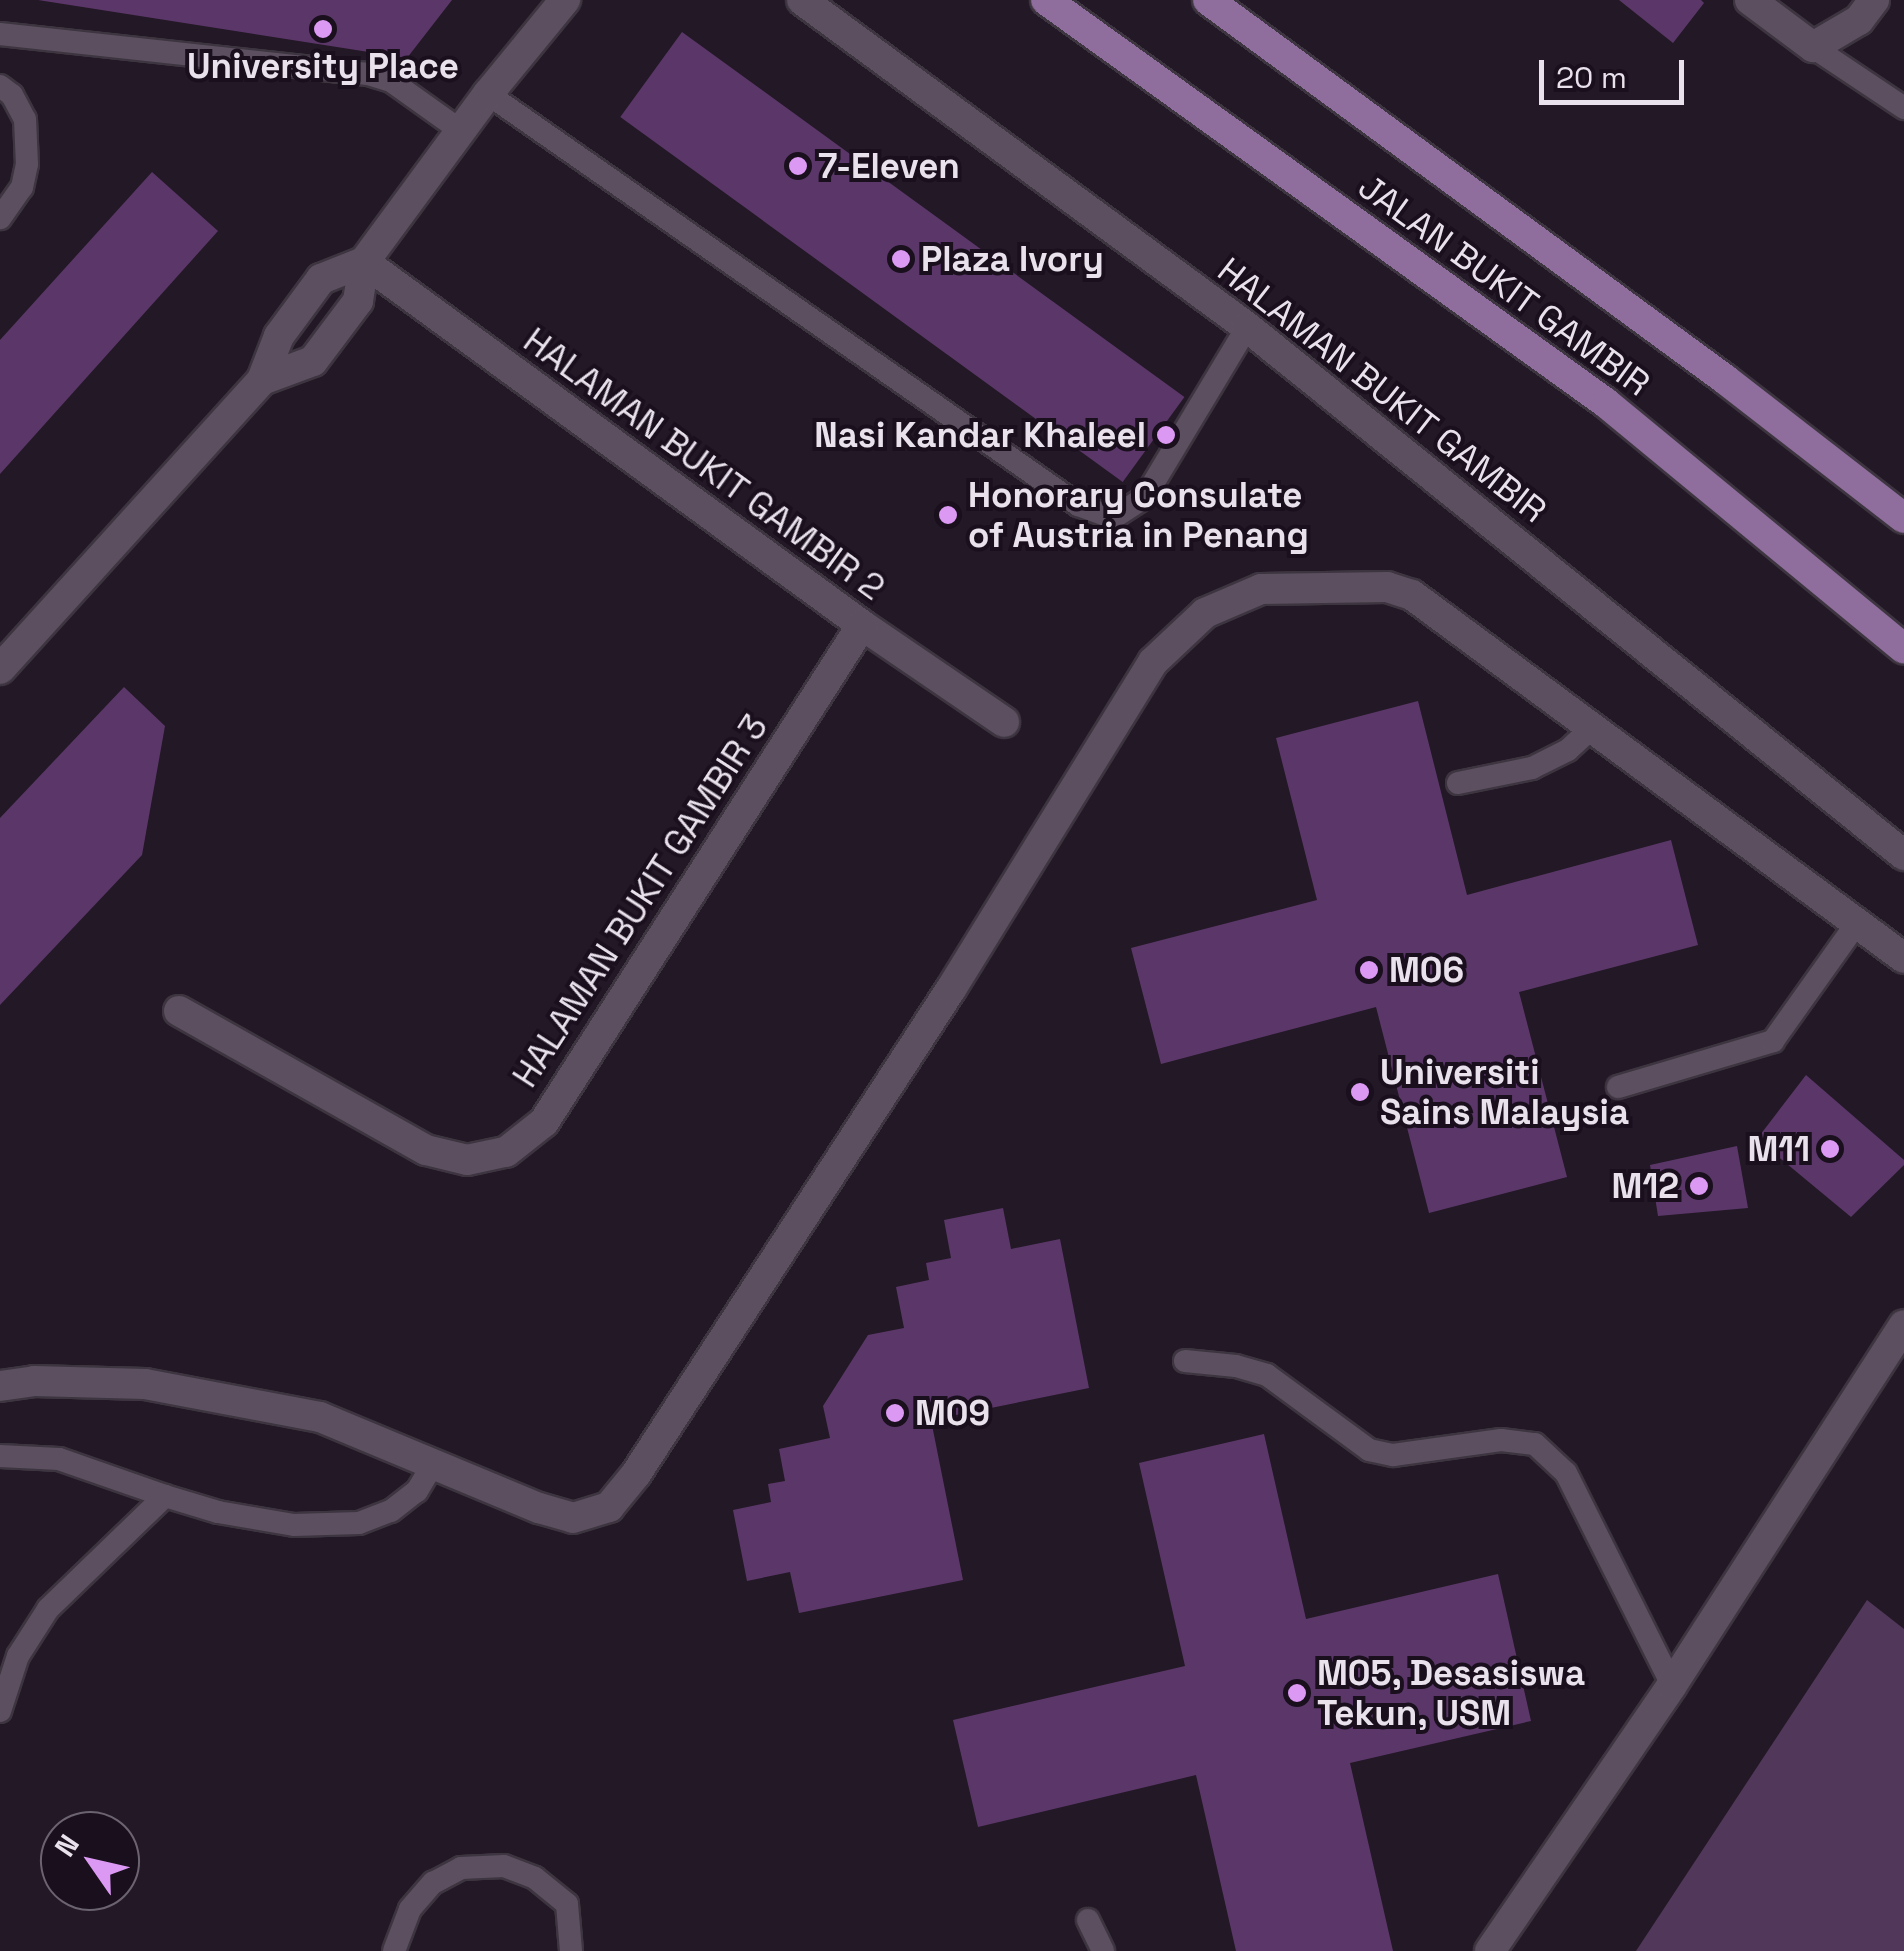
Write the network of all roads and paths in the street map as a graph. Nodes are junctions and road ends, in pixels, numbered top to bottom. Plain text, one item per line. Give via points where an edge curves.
1 (565, 0) edge
2 (802, 0) edge
3 (1046, 0) edge
4 (1208, 0) edge
5 (1750, 0) edge
6 (1874, 0) edge
7 (0, 34) edge
8 (1813, 47) junction
9 (0, 86) edge
10 (488, 94) junction
11 (1904, 108) edge
12 (461, 130) junction
13 (0, 218) edge
14 (364, 262) junction
15 (1247, 327) junction
16 (262, 380) junction
17 (1904, 518) edge
18 (862, 624) junction
19 (1904, 649) edge
20 (0, 669) edge
21 (1004, 722) dead end
22 (1594, 726) junction
23 (1458, 783) dead end
24 (1904, 855) edge
25 (1857, 923) junction
26 (1904, 958) edge
27 (179, 1011) dead end
28 (1618, 1087) dead end
29 (1904, 1325) edge
30 (1185, 1361) dead end
31 (0, 1386) edge
32 (0, 1456) edge
33 (434, 1463) junction
34 (165, 1496) junction
35 (1672, 1685) junction
36 (0, 1711) edge
37 (1088, 1920) dead end
38 (394, 1951) edge
39 (572, 1951) edge
40 (1103, 1951) edge
41 (1490, 1951) edge

1 - 10 street
2 - 15 street, HALAMAN BUKIT GAMBIR
3 - 19 main road, JALAN BUKIT GAMBIR via 1606,403
4 - 17 main road, JALAN BUKIT GAMBIR
5 - 8 street
6 - 8 street via 1859,20
7 - 12 lane via 368,74 392,82
8 - 11 lane
9 - 13 lane via 25,120 27,164 22,187
10 - 12 street
10 - 15 lane via 1078,505 1113,518 1145,497
12 - 14 street
14 - 16 street via 321,279 279,336
14 - 16 street via 358,300 313,360
14 - 18 street, HALAMAN BUKIT GAMBIR 2
15 - 24 street, HALAMAN BUKIT GAMBIR
16 - 20 street
18 - 21 street, HALAMAN BUKIT GAMBIR 2
18 - 27 street, HALAMAN BUKIT GAMBIR 3 via 544,1122 506,1152 467,1160 426,1150
22 - 23 lane via 1568,750 1532,768
22 - 25 street
22 - 33 street via 1412,595 1388,587 1261,589 1205,612 1153,662 951,990 609,1506 573,1518
25 - 26 street
25 - 28 lane via 1772,1041
29 - 35 street
30 - 35 lane via 1268,1376 1369,1450 1393,1456 1501,1440 1535,1444 1566,1473
31 - 33 street via 145,1384 320,1417
32 - 34 lane via 59,1459
33 - 34 lane via 417,1491 391,1511 358,1523 294,1525
34 - 36 lane via 48,1609 18,1656
35 - 41 street
37 - 40 lane
38 - 39 lane via 410,1908 434,1883 461,1868 504,1866 535,1878 567,1904

